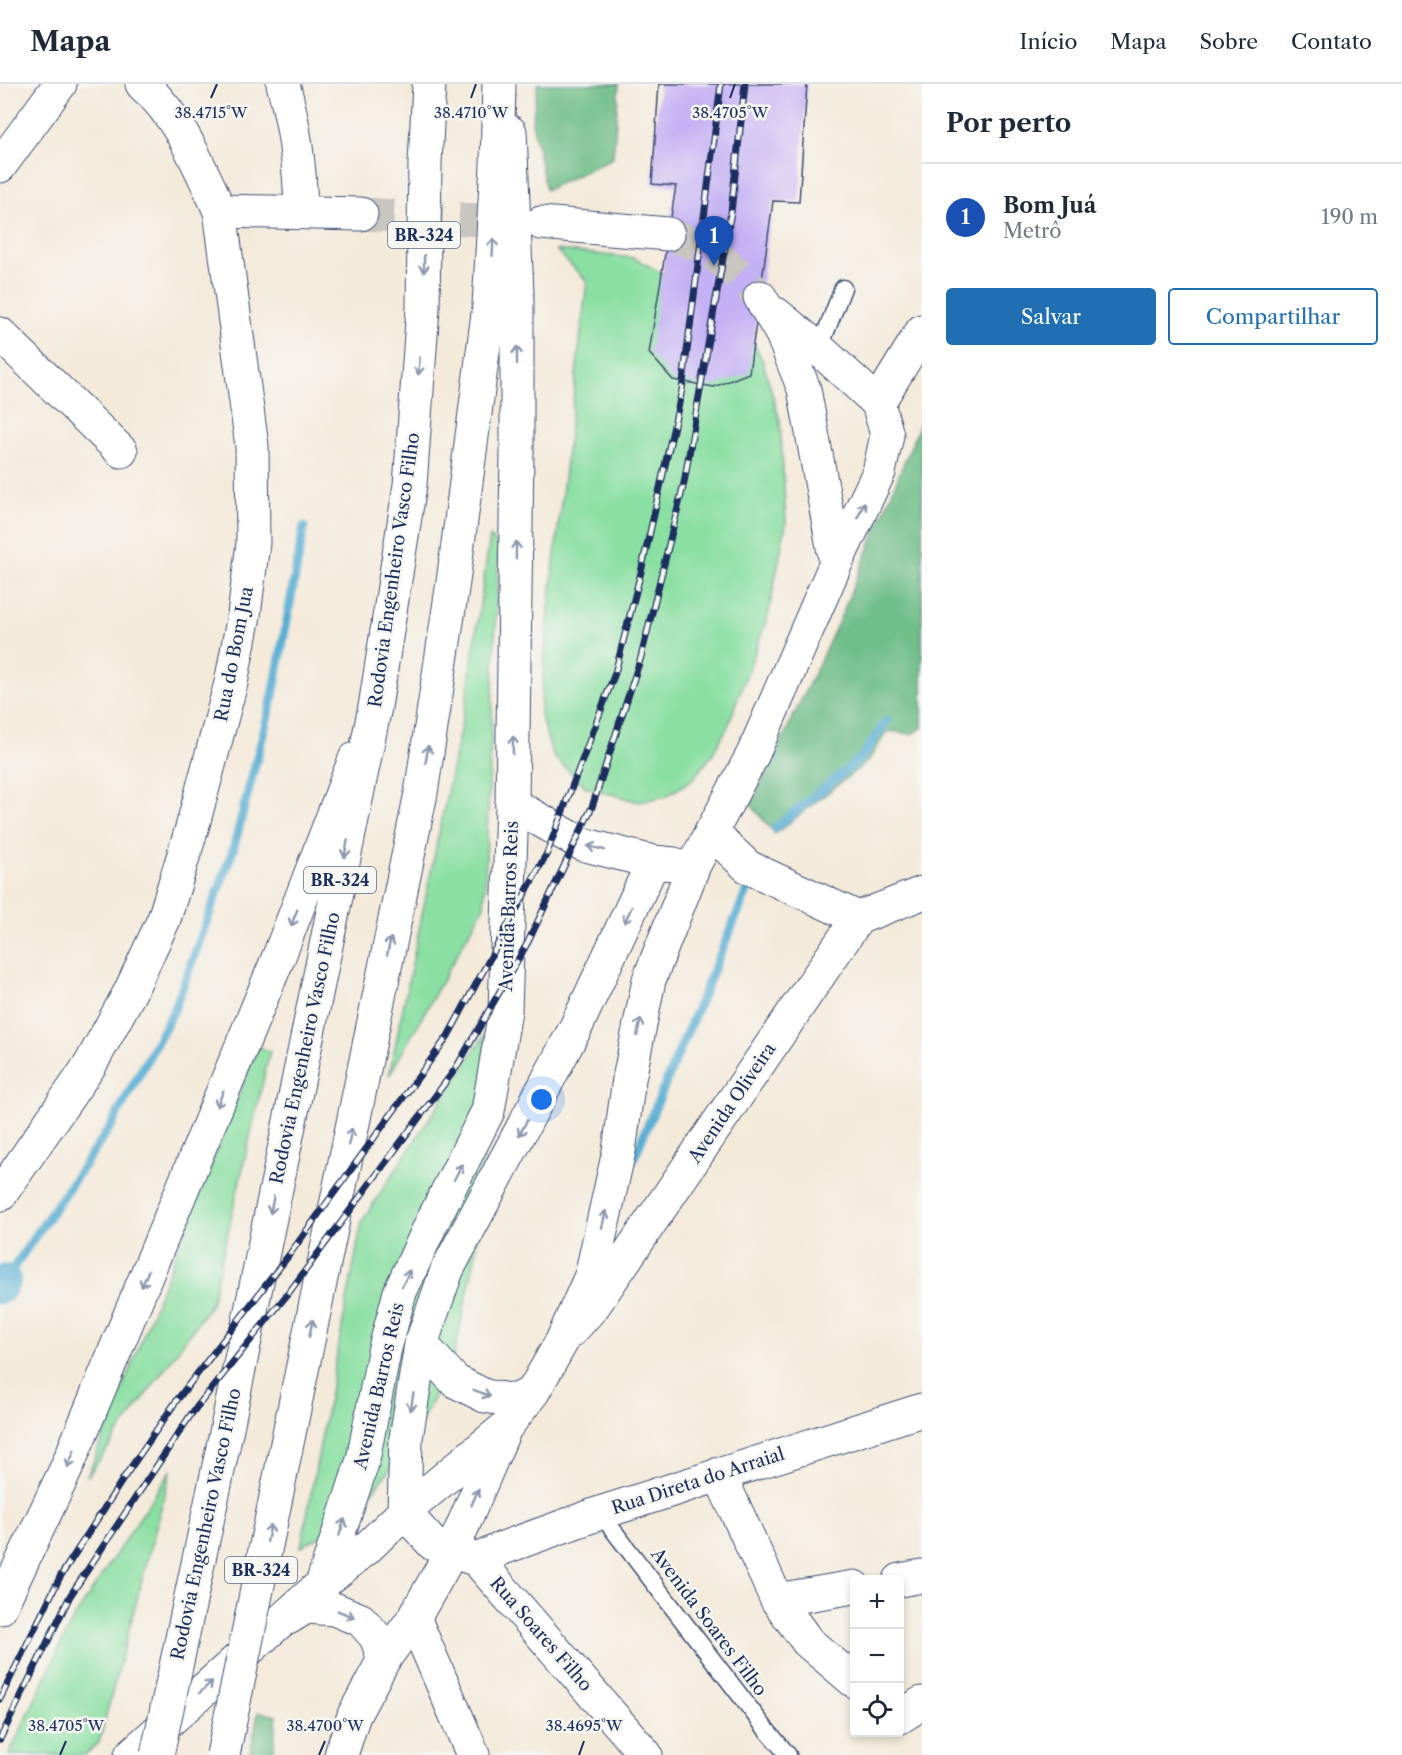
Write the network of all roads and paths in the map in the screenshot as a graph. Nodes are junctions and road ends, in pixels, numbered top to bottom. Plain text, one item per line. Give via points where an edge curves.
1 (60, 84) edge
2 (142, 84) edge
3 (283, 84) edge
4 (429, 84) edge
5 (500, 84) edge
6 (506, 84) edge
7 (0, 166) edge
8 (220, 211) junction
9 (301, 212) junction
10 (361, 214) tunnel mouth
11 (541, 223) tunnel mouth
12 (668, 234) tunnel mouth
13 (843, 288) dead end
14 (922, 331) edge
15 (0, 334) edge
16 (819, 349) junction
17 (804, 389) junction
18 (878, 403) junction
19 (121, 452) dead end
20 (836, 563) junction
21 (375, 707) junction
22 (512, 804) junction
23 (711, 832) junction
24 (653, 862) junction
25 (694, 865) junction
26 (748, 867) junction
27 (922, 893) edge
28 (858, 918) junction
29 (0, 1195) edge
30 (562, 1341) junction
31 (421, 1344) junction
32 (533, 1392) junction
33 (921, 1407) edge
34 (505, 1428) junction
35 (719, 1474) junction
36 (404, 1512) junction
37 (600, 1513) junction
38 (465, 1556) junction
39 (922, 1576) edge
40 (904, 1579) edge
41 (322, 1584) junction
42 (850, 1588) edge
43 (777, 1600) junction
44 (0, 1608) edge
45 (414, 1618) junction
46 (273, 1626) junction
47 (384, 1659) junction
48 (850, 1677) edge
49 (922, 1703) edge
50 (904, 1715) edge
51 (131, 1755) edge
52 (157, 1755) edge
53 (224, 1755) edge
54 (341, 1755) edge
55 (473, 1755) edge
56 (645, 1755) edge
57 (788, 1755) edge

1 - 7 main road
2 - 8 main road, Rua do Bom Jua via 181,133
3 - 9 main road via 300,165
4 -> 21 main road, Rodovia Engenheiro Vasco Filho / BR-324 via 423,308 410,485
53 -> 5 main road, BR-324, bridge via 421,793 489,306
22 -> 6 main road, Avenida Barros Reis via 517,294
8 - 9 main road
8 - 29 main road, Rua do Bom Jua via 252,446 253,543 231,683 164,919 90,1065
9 - 10 main road
11 - 12 main road
13 - 16 lane
14 - 18 main road
15 - 19 main road
16 - 17 lane
16 - 17 main road via 763,301 782,334
16 - 18 main road
17 - 20 main road
20 -> 18 main road via 879,472 887,435
20 - 23 main road via 753,754
21 -> 44 main road via 279,956 75,1448
21 -> 52 main road, Rodovia Engenheiro Vasco Filho / BR-324, bridge
24 -> 22 main road via 582,844
41 -> 22 main road, Avenida Barros Reis via 363,1460 400,1292 488,1111 505,1011
23 - 25 main road
23 - 26 main road
24 - 25 main road
24 -> 31 main road via 576,1027 447,1269
25 - 26 main road
30 -> 25 main road via 591,1276 619,1150 649,980
26 - 28 main road
27 - 28 main road
28 - 30 main road, Avenida Oliveira via 594,1305
30 - 32 main road
31 -> 32 main road via 455,1381 485,1396 515,1401
31 -> 36 main road via 406,1438
32 - 34 main road
33 - 35 main road, Rua Direta do Arraial
34 - 36 main road
38 -> 34 main road
35 - 37 main road, Rua Direta do Arraial
35 - 43 main road
36 - 38 main road via 433,1544
36 - 41 main road
37 - 38 main road, Rua Direta do Arraial via 503,1548
37 - 57 lane, Avenida Soares Filho
38 - 45 main road
38 - 56 main road, Rua Soares Filho
39 - 40 main road
41 - 46 main road
42 - 43 main road
43 - 48 main road via 808,1642
45 - 47 main road
45 - 55 main road
46 -> 47 main road via 306,1607 334,1609 361,1620 376,1637
51 -> 46 main road
47 - 54 main road via 354,1715
49 - 50 main road

